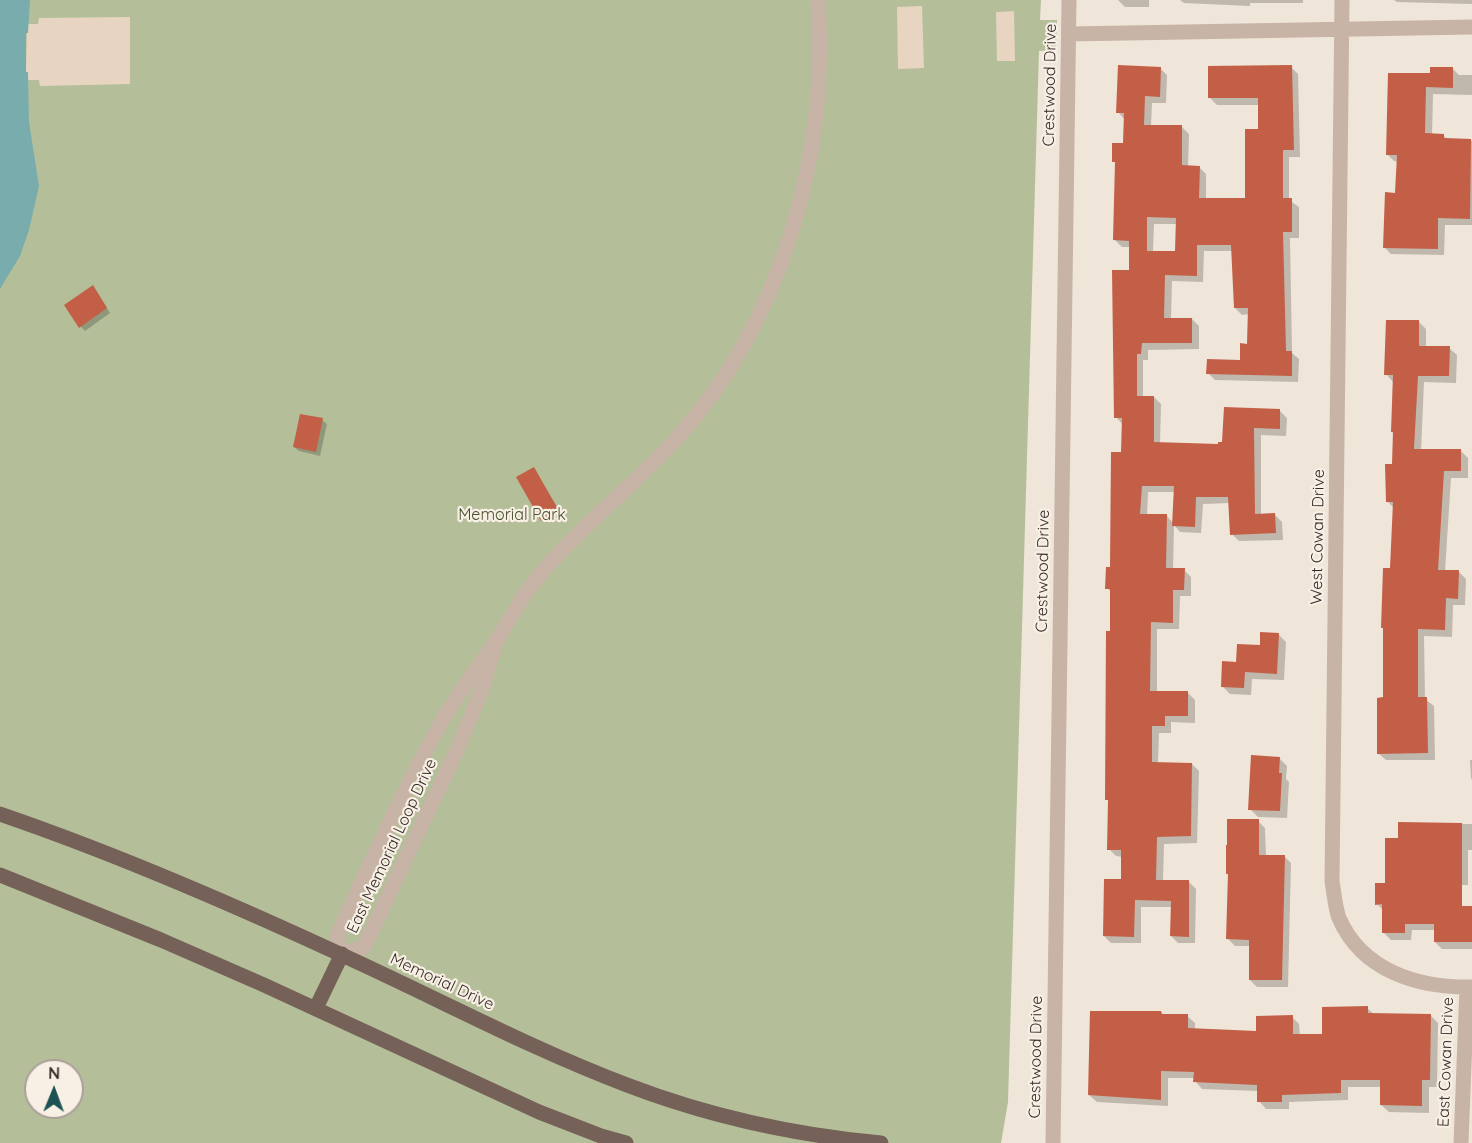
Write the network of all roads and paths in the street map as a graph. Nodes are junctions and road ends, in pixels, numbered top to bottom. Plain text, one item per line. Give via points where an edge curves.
1 (818, 0) edge
2 (1069, 0) edge
3 (1342, 0) edge
4 (1472, 27) edge
5 (1342, 30) junction
6 (1069, 34) junction
7 (496, 642) junction
8 (0, 814) edge
9 (0, 875) edge
10 (342, 954) junction
11 (1469, 987) edge
12 (316, 1008) junction
13 (626, 1143) edge
14 (880, 1143) edge
15 (1053, 1143) edge
16 (1461, 1143) edge

1 - 7 street, East Memorial Loop Drive via 818,100 805,181 785,252 754,326 733,363 678,438 561,550 526,593
2 - 6 street, Crestwood Drive
3 - 5 street, West Cowan Drive
4 - 5 street
5 - 6 street
5 - 11 street, West Cowan Drive via 1332,881 1338,917 1355,946 1379,966 1420,983
6 - 15 street, Crestwood Drive
7 - 10 street, East Memorial Loop Drive via 462,687 424,755 336,937
7 - 10 street, East Memorial Loop Drive via 457,750 364,947
8 - 10 main road, Memorial Drive via 179,882
9 - 12 main road
10 - 12 main road
10 - 14 main road, Memorial Drive via 627,1085 751,1123 828,1138
11 - 16 street, East Cowan Drive
12 - 13 main road via 539,1112

